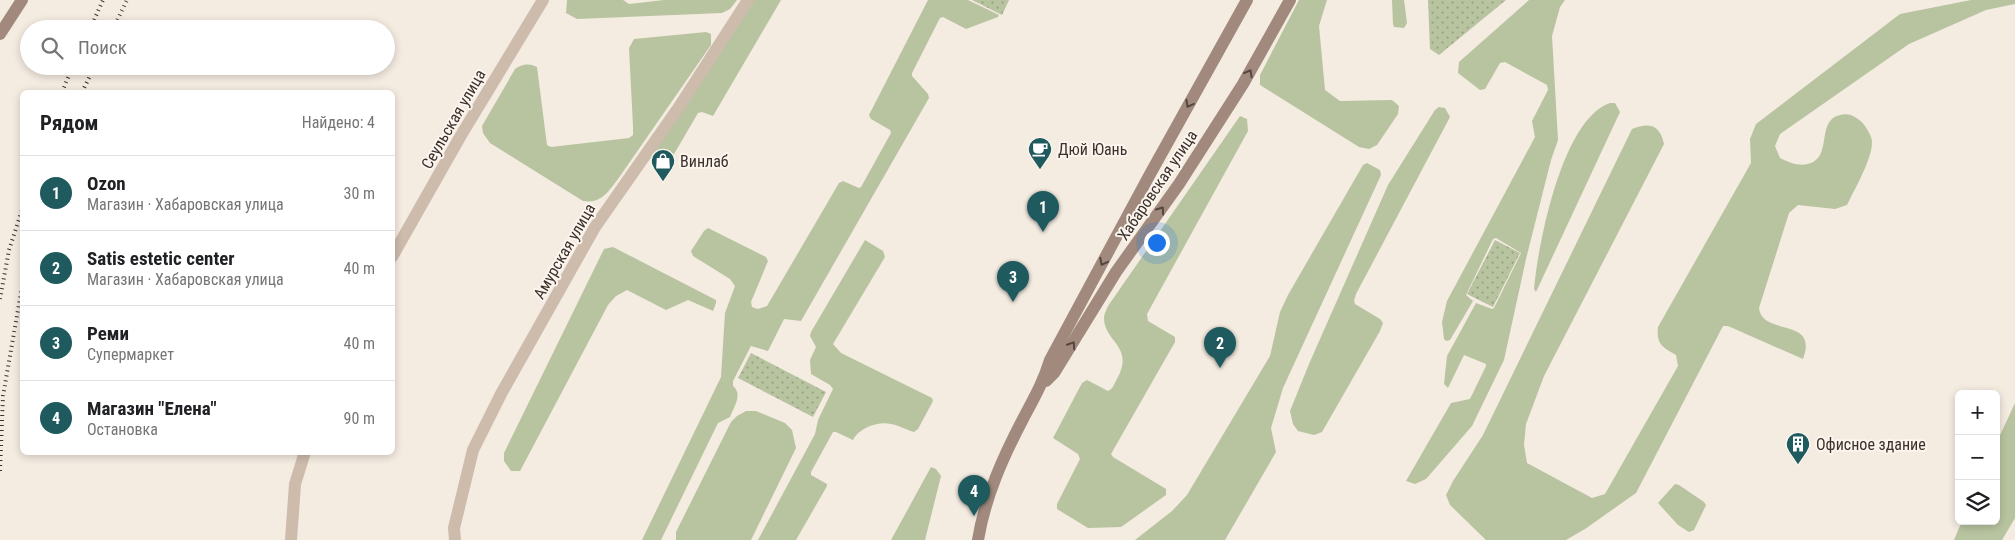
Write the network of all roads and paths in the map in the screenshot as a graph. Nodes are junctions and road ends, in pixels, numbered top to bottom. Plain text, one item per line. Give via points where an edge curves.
1 (22, 0) edge
2 (543, 0) edge
3 (748, 0) edge
4 (1247, 0) edge
5 (1290, 0) edge
6 (0, 34) edge
7 (395, 252) edge
8 (1043, 384) junction
9 (304, 455) edge
10 (291, 540) edge
11 (455, 540) edge
12 (978, 540) edge

1 - 6 main road
2 - 7 street, Сеульская улица
3 - 11 street, Амурская улица via 679,107 595,227 502,394 473,450 454,528
4 -> 8 main road, Хабаровская улица via 1050,360
8 -> 5 main road, Хабаровская улица via 1054,373 1116,272 1185,175 1243,84
8 - 12 main road, Хабаровская улица via 991,487
9 - 10 street via 295,484

